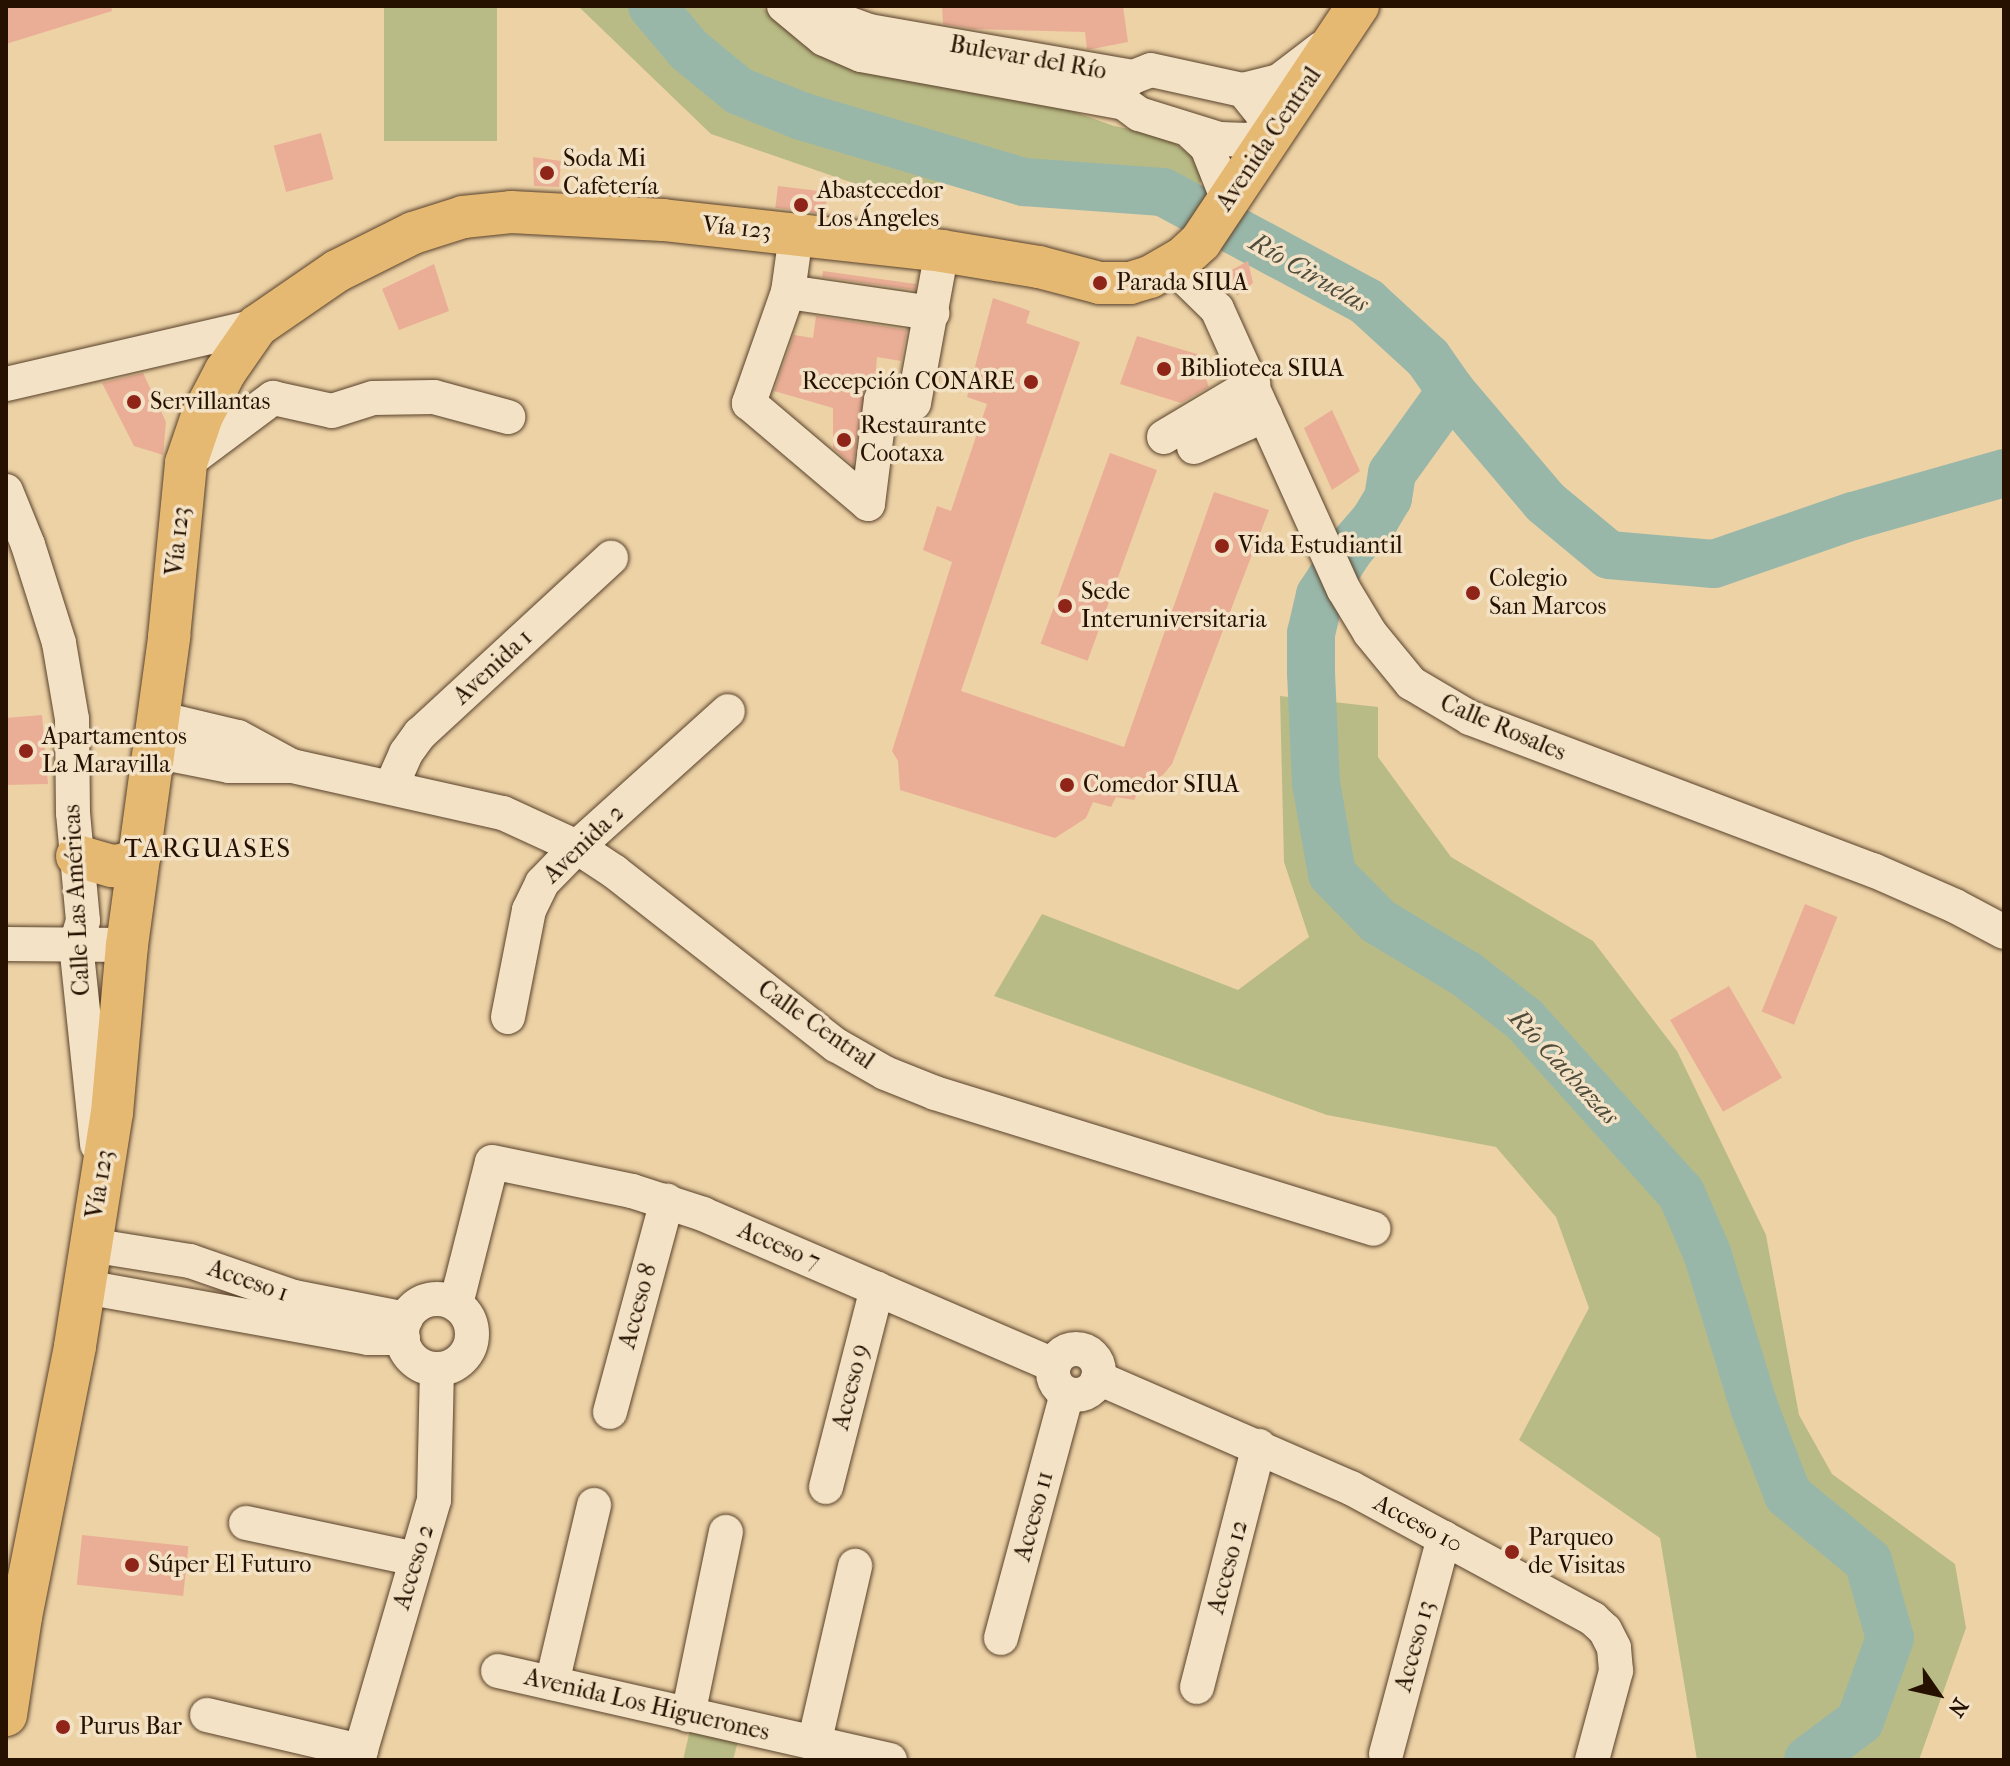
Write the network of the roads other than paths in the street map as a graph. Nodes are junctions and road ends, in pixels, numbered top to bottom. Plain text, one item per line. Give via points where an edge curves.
1 (784, 6) edge
2 (816, 6) edge
3 (1351, 17) edge
4 (1084, 81) junction
5 (1243, 90) junction
6 (1276, 131) junction
7 (1192, 133) junction
8 (1206, 228) junction
9 (796, 235) junction
10 (942, 251) junction
11 (788, 292) junction
12 (932, 313) junction
13 (257, 326) junction
14 (6, 384) edge
15 (1259, 400) junction
16 (508, 417) dead end
17 (1179, 442) dead end
18 (186, 463) junction
19 (6, 491) edge
20 (611, 558) dead end
21 (728, 711) dead end
22 (156, 734) junction
23 (391, 787) junction
24 (577, 847) junction
25 (140, 855) junction
26 (77, 856) junction
27 (2004, 932) edge
28 (6, 944) edge
29 (76, 944) junction
30 (127, 945) junction
31 (508, 1017) dead end
32 (100, 1175) junction
33 (667, 1201) junction
34 (1373, 1229) dead end
35 (90, 1245) junction
36 (155, 1254) junction
37 (85, 1287) junction
38 (877, 1288) junction
39 (150, 1300) junction
40 (456, 1304) junction
41 (292, 1311) junction
42 (404, 1328) junction
43 (437, 1369) junction
44 (1060, 1380) junction
45 (610, 1412) dead end
46 (1259, 1446) junction
47 (826, 1487) dead end
48 (594, 1505) dead end
49 (246, 1523) dead end
50 (726, 1532) dead end
51 (1444, 1538) junction
52 (416, 1559) junction
53 (855, 1566) dead end
54 (1001, 1638) dead end
55 (498, 1671) dead end
56 (552, 1683) junction
57 (1197, 1687) dead end
58 (6, 1715) edge
59 (207, 1715) dead end
60 (688, 1715) junction
61 (814, 1744) junction
62 (1386, 1754) dead end
63 (360, 1755) edge
64 (890, 1760) edge
65 (1592, 1760) edge

1 - 4 street, Bulevar del Río via 824,39 861,55
2 - 4 street, Bulevar del Río via 869,31
3 - 5 street, Bulevar del Río via 1279,81
3 - 6 main road, Avenida Central
4 - 5 street, Bulevar del Río via 1151,70
4 - 7 street, Bulevar del Río via 1139,114
5 - 6 street
6 - 7 street, Bulevar del Río via 1233,141
6 - 8 main road, Avenida Central
7 - 8 street via 1207,147
8 - 10 main road, Vía 123 via 1150,277 1115,284
8 - 15 street, Calle Rosales via 1217,309
9 - 10 main road, Vía 123
9 - 11 street
9 - 13 main road, Vía 123 via 574,213 463,217 413,233 337,271
10 - 12 street
11 - 12 street
11 - 12 street via 749,403 868,504 881,400 914,403
13 - 14 street
13 - 18 main road, Vía 123 via 202,416
15 - 17 street
15 - 27 street, Calle Rosales via 1344,590 1394,666 1432,698 1470,718 1873,870
16 - 18 street via 434,397 373,398 332,411 273,398
18 - 22 main road, Vía 123
19 - 26 street, Calle Las Américas via 59,643 72,719
20 - 23 street, Avenida 1 via 420,734
21 - 24 street, Avenida 2
22 - 23 street, Calle Central via 229,766 292,766
22 - 25 main road, Vía 123
23 - 24 street, Calle Central via 503,813
24 - 31 street, Avenida 2 via 542,883 529,910
24 - 34 street, Calle Central via 836,1045 885,1073
25 - 26 main road via 113,866
25 - 30 main road, Vía 123
26 - 29 street, Calle Las Américas via 83,921
28 - 29 street
29 - 30 street
29 - 32 street, Calle Las Américas
30 - 32 main road, Vía 123 via 112,1113
32 - 35 main road, Vía 123
33 - 38 street, Acceso 7
33 - 40 street, Acceso 7 via 492,1162
33 - 45 street, Acceso 8
35 - 36 street, Acceso 1
35 - 37 main road, Vía 123
36 - 39 street
36 - 41 street, Acceso 1 via 229,1273
37 - 39 street, Acceso 1
37 - 58 main road, Vía 123
38 - 44 street, Acceso 7
38 - 47 street, Acceso 9
39 - 41 street, Acceso 1
40 - 42 street via 422,1302
40 - 43 street via 470,1321 471,1343 458,1362
41 - 42 street, Acceso 1
42 - 43 street via 411,1357
43 - 52 street, Acceso 2 via 434,1500
44 - 46 street, Acceso 10 via 1082,1394 1098,1378
44 - 54 street, Acceso 11
46 - 51 street, Acceso 10
46 - 57 street, Acceso 12
48 - 56 street
49 - 52 street
50 - 60 street
51 - 62 street, Acceso 13
51 - 65 street, Acceso 10 via 1605,1630 1614,1648 1616,1671
52 - 63 street, Acceso 2
53 - 61 street
55 - 56 street, Avenida Los Higuerones
56 - 60 street, Avenida Los Higuerones
59 - 63 street
60 - 61 street, Avenida Los Higuerones
61 - 64 street, Avenida Los Higuerones

